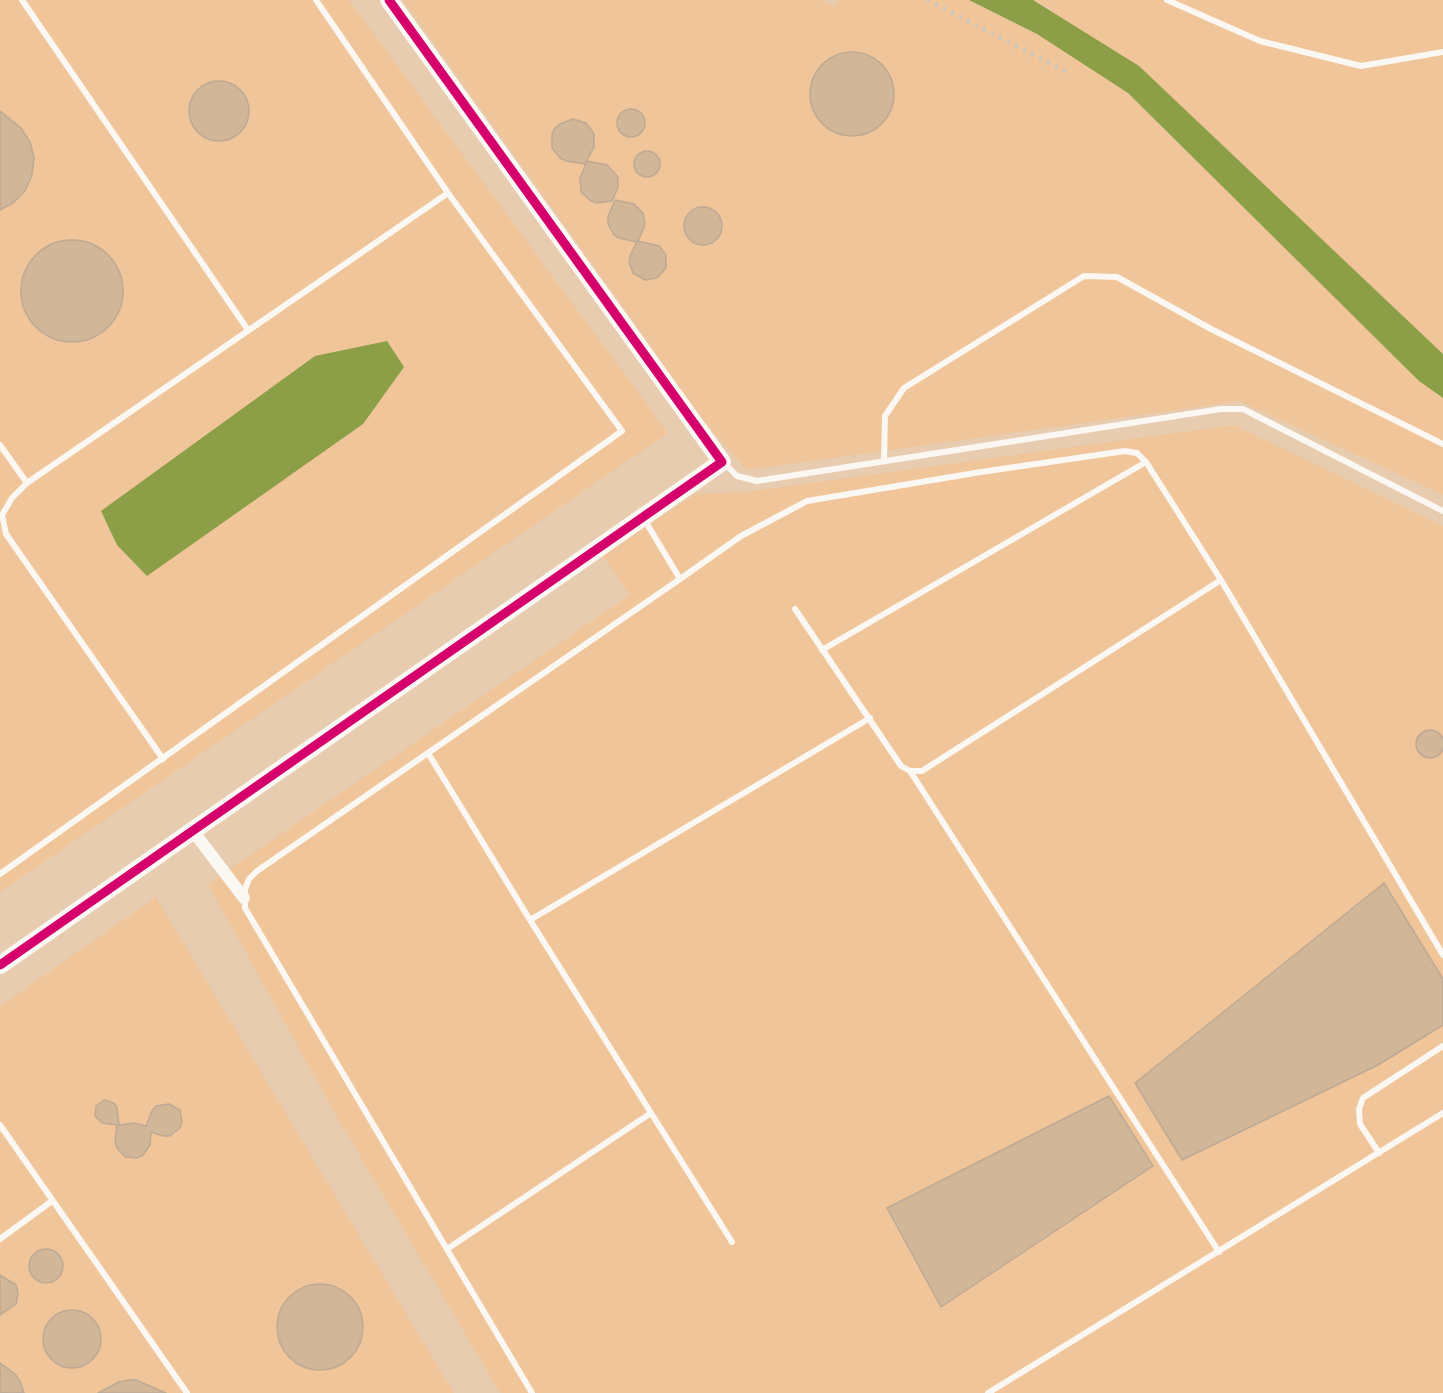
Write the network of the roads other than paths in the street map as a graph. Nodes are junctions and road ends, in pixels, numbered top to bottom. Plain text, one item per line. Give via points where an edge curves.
1 (22, 0) edge
2 (316, 0) edge
3 (389, 0) edge
4 (1167, 0) edge
5 (1443, 52) edge
6 (448, 193) junction
7 (248, 330) junction
8 (1443, 444) edge
9 (0, 445) edge
10 (884, 461) junction
11 (722, 462) junction
12 (1146, 462) junction
13 (27, 483) junction
14 (1443, 511) edge
15 (644, 518) junction
16 (680, 579) junction
17 (1221, 580) junction
18 (795, 609) dead end
19 (822, 650) junction
20 (870, 718) junction
21 (428, 753) junction
22 (163, 759) junction
23 (910, 771) junction
24 (193, 831) junction
25 (0, 874) edge
26 (244, 898) junction
27 (530, 920) junction
28 (1443, 956) edge
29 (0, 965) edge
30 (1443, 1046) edge
31 (651, 1113) junction
32 (1443, 1113) edge
33 (0, 1125) edge
34 (1379, 1153) junction
35 (52, 1201) junction
36 (0, 1239) edge
37 (732, 1242) dead end
38 (447, 1249) junction
39 (1219, 1252) junction
40 (187, 1393) edge
41 (532, 1393) edge
42 (988, 1393) edge

1 - 7 lane
2 - 6 lane
3 - 11 street
4 - 5 lane via 1260,41 1362,66
6 - 7 lane
6 - 22 lane via 622,431
7 - 13 lane
8 - 10 lane via 1117,278 1084,276 904,388 885,416
9 - 13 lane
10 - 11 lane via 757,481 737,476
10 - 14 lane via 1221,409 1243,409
11 - 15 street
12 - 16 lane via 1137,453 1125,451 807,501 741,536
12 - 17 lane
12 - 19 lane
13 - 22 lane via 2,515 6,534
15 - 16 lane
15 - 24 street
16 - 21 lane
17 - 23 lane via 922,771
17 - 28 lane
18 - 19 lane
19 - 20 lane
20 - 23 lane via 901,766
20 - 27 lane
21 - 26 lane via 257,871 249,879
21 - 27 lane
22 - 25 lane
23 - 39 lane
24 - 26 street
24 - 29 street
26 - 38 lane via 245,908
27 - 31 lane
30 - 34 lane via 1363,1098 1360,1124
31 - 37 lane
31 - 38 lane
32 - 34 lane
33 - 35 lane
34 - 39 lane
35 - 36 lane
35 - 40 lane
38 - 41 lane
39 - 42 lane

